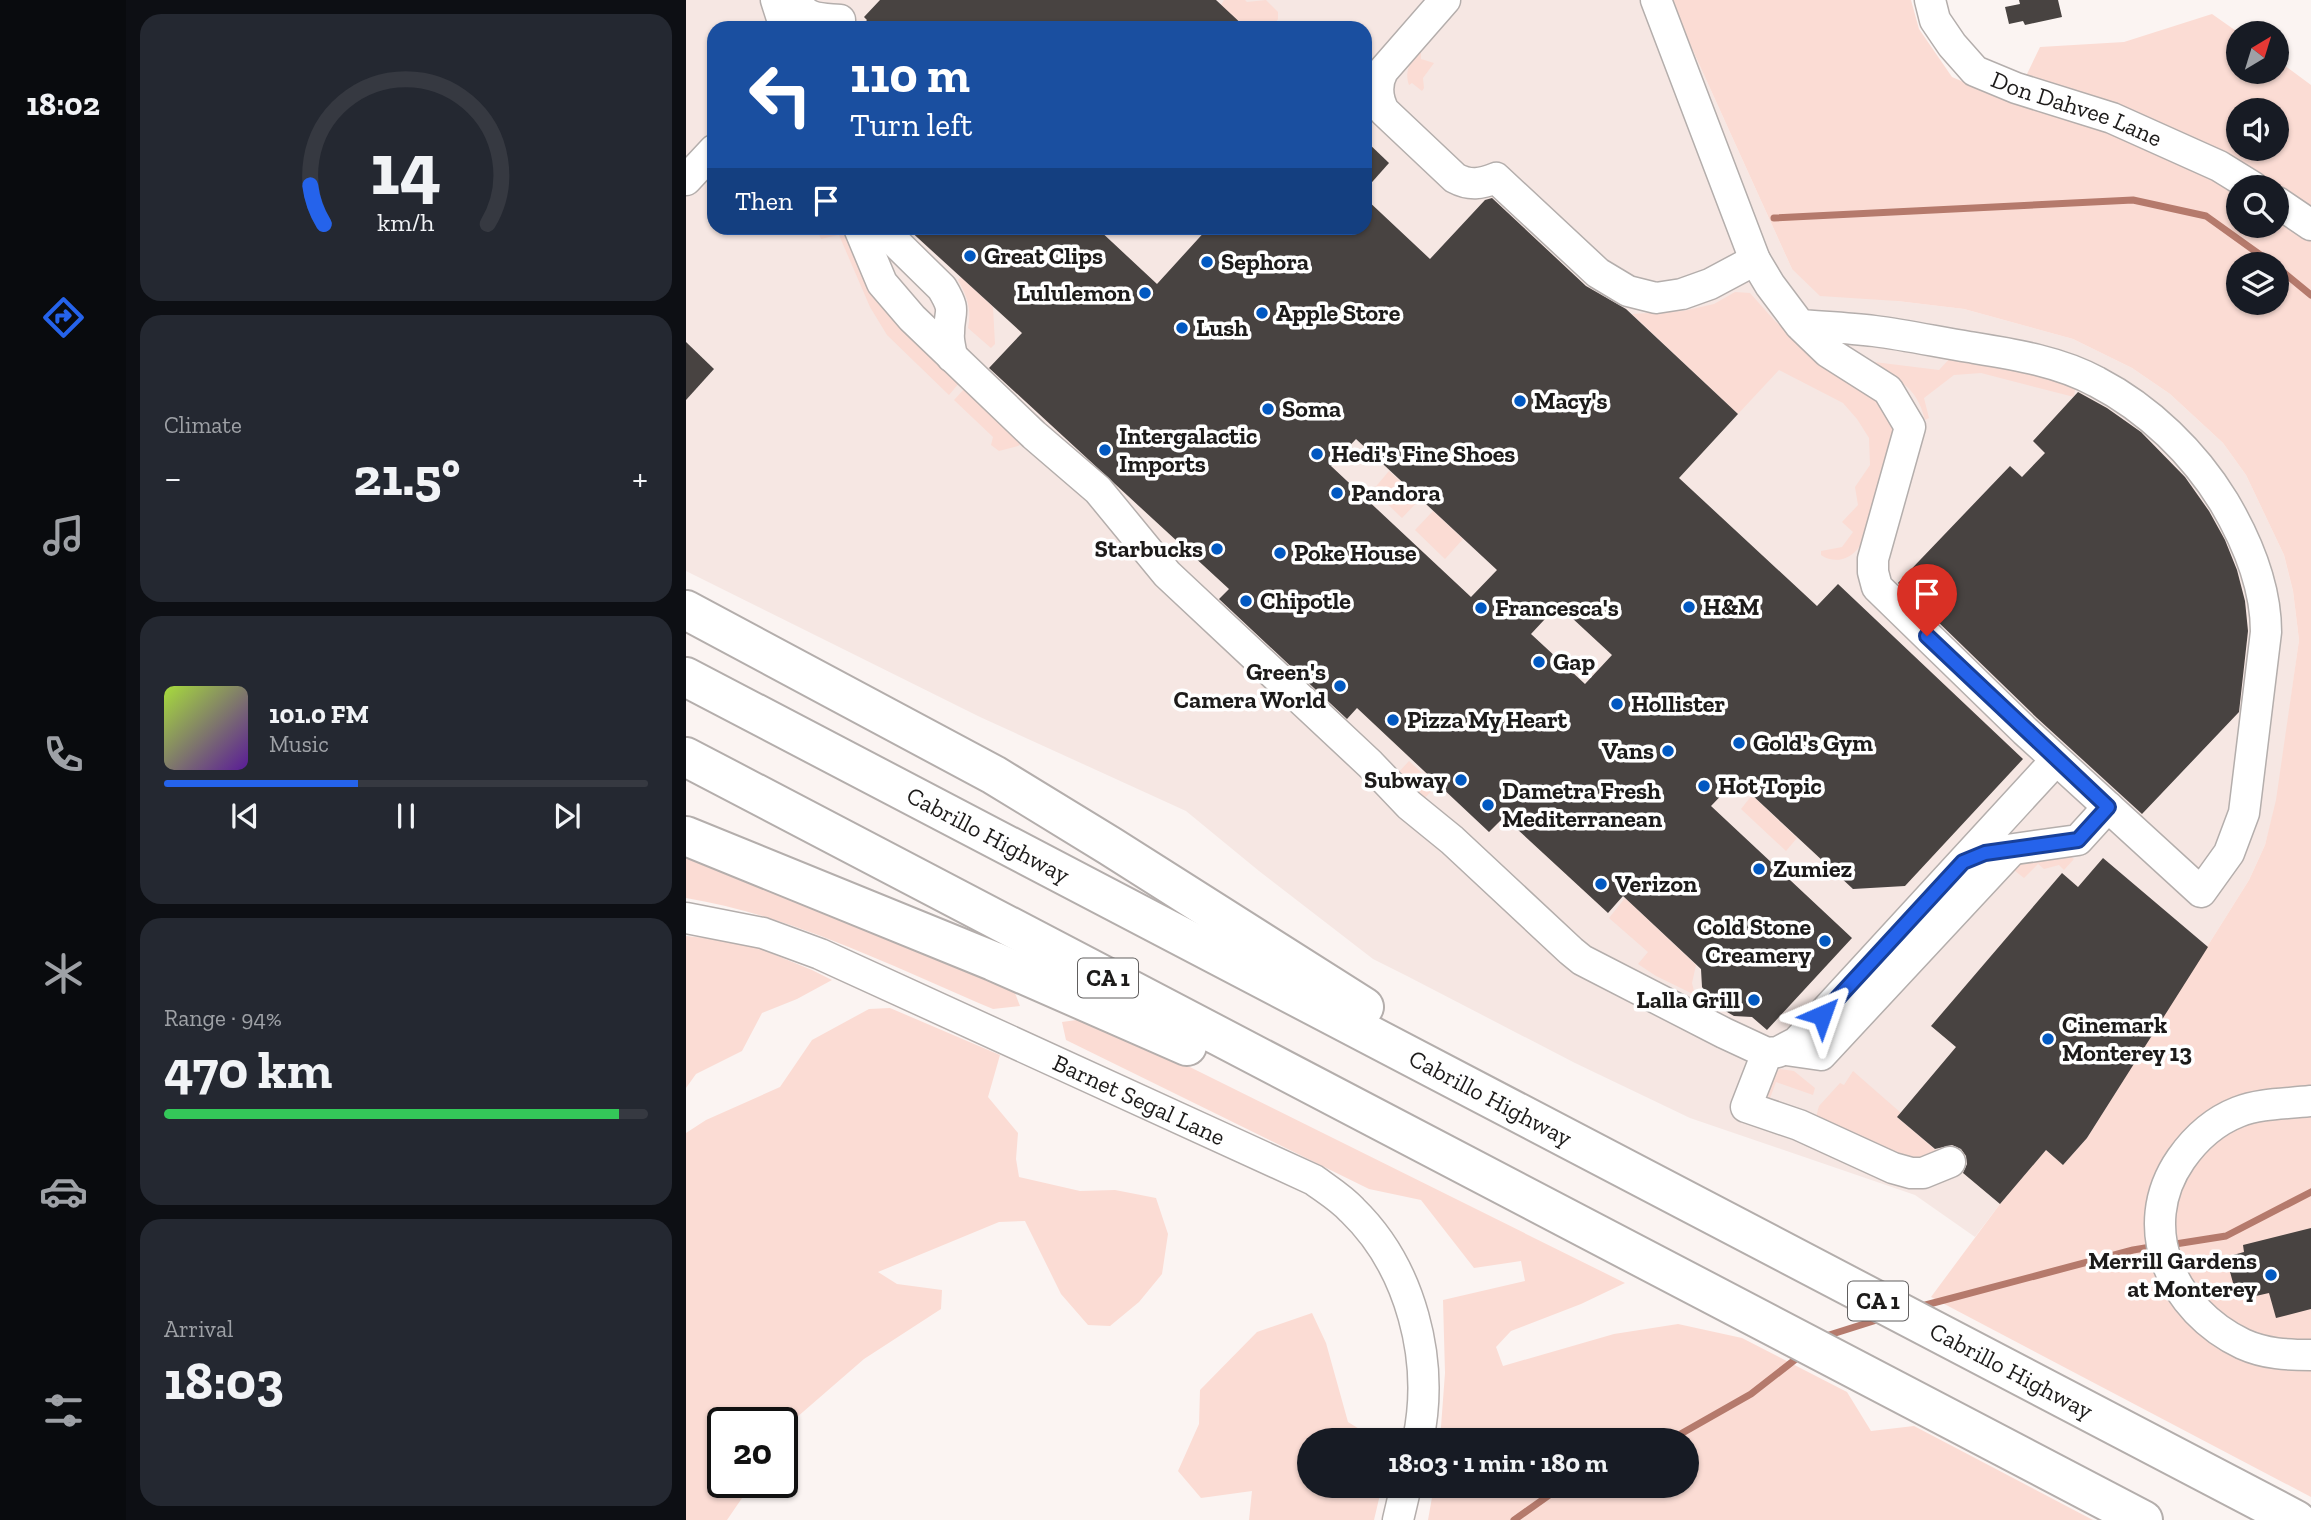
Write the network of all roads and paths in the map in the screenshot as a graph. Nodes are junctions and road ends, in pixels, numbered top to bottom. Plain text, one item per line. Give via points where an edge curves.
1 (776, 0) edge
2 (793, 0) edge
3 (1445, 0) edge
4 (1656, 0) edge
5 (1930, 0) edge
6 (844, 16) edge
7 (783, 21) edge
8 (707, 158) edge
9 (2234, 175) edge
10 (686, 180) edge
11 (2289, 210) edge
12 (2311, 225) edge
13 (862, 235) edge
14 (887, 235) edge
15 (1755, 260) junction
16 (1800, 325) junction
17 (952, 357) junction
18 (686, 610) edge
19 (686, 677) edge
20 (686, 757) edge
21 (2056, 760) junction
22 (2108, 807) junction
23 (686, 836) edge
24 (2011, 851) junction
25 (1963, 862) junction
26 (686, 918) edge
27 (1777, 1051) junction
28 (1459, 1082) junction
29 (2311, 1101) edge
30 (1950, 1161) dead end
31 (1531, 1199) junction
32 (2311, 1354) edge
33 (1420, 1428) edge
34 (1403, 1498) edge
35 (1398, 1520) edge
36 (2143, 1520) edge
37 (2296, 1520) edge

1 - 7 street
2 - 6 street via 813,18
3 - 15 street via 1383,71 1378,96 1384,111 1455,178 1473,184 1496,178 1598,273 1628,291 1656,298 1682,294
4 - 15 street
5 - 9 street, Don Dahvee Lane via 1935,19 1975,71 2112,118
8 - 10 street
11 - 12 street
13 - 17 street via 888,291
14 - 17 street via 942,288 952,308 948,332
15 - 16 street
16 - 21 street via 1828,352 1888,390 1910,427 1873,559 1877,587
16 - 22 street via 1873,331 2000,352 2075,372 2098,382 2162,428 2216,489 2257,571 2266,617 2244,813 2237,836 2201,892
17 - 27 street via 1098,490 1167,574 1409,805 1576,956 1724,1033
18 - 28 highway via 1045,805 1387,1021
19 - 28 highway, Cabrillo Highway / CA 1
20 - 31 highway, CA 1
21 - 22 street
21 - 25 street
22 - 24 street via 2078,840
23 - 31 highway via 1039,981
24 - 25 street via 1985,853
24 - 27 street via 1821,1055
25 - 27 street via 1805,1032
26 - 33 street, Barnet Segal Lane via 762,933 820,954 1314,1180 1352,1209 1395,1266 1406,1291 1421,1350
27 - 30 street via 1746,1107 1911,1173 1923,1173
28 - 37 highway, Cabrillo Highway / CA 1
29 - 32 street via 2249,1108 2208,1130 2176,1166 2160,1219 2169,1270 2201,1314 2245,1345 2279,1354
31 - 36 highway, CA 1
34 - 35 street

